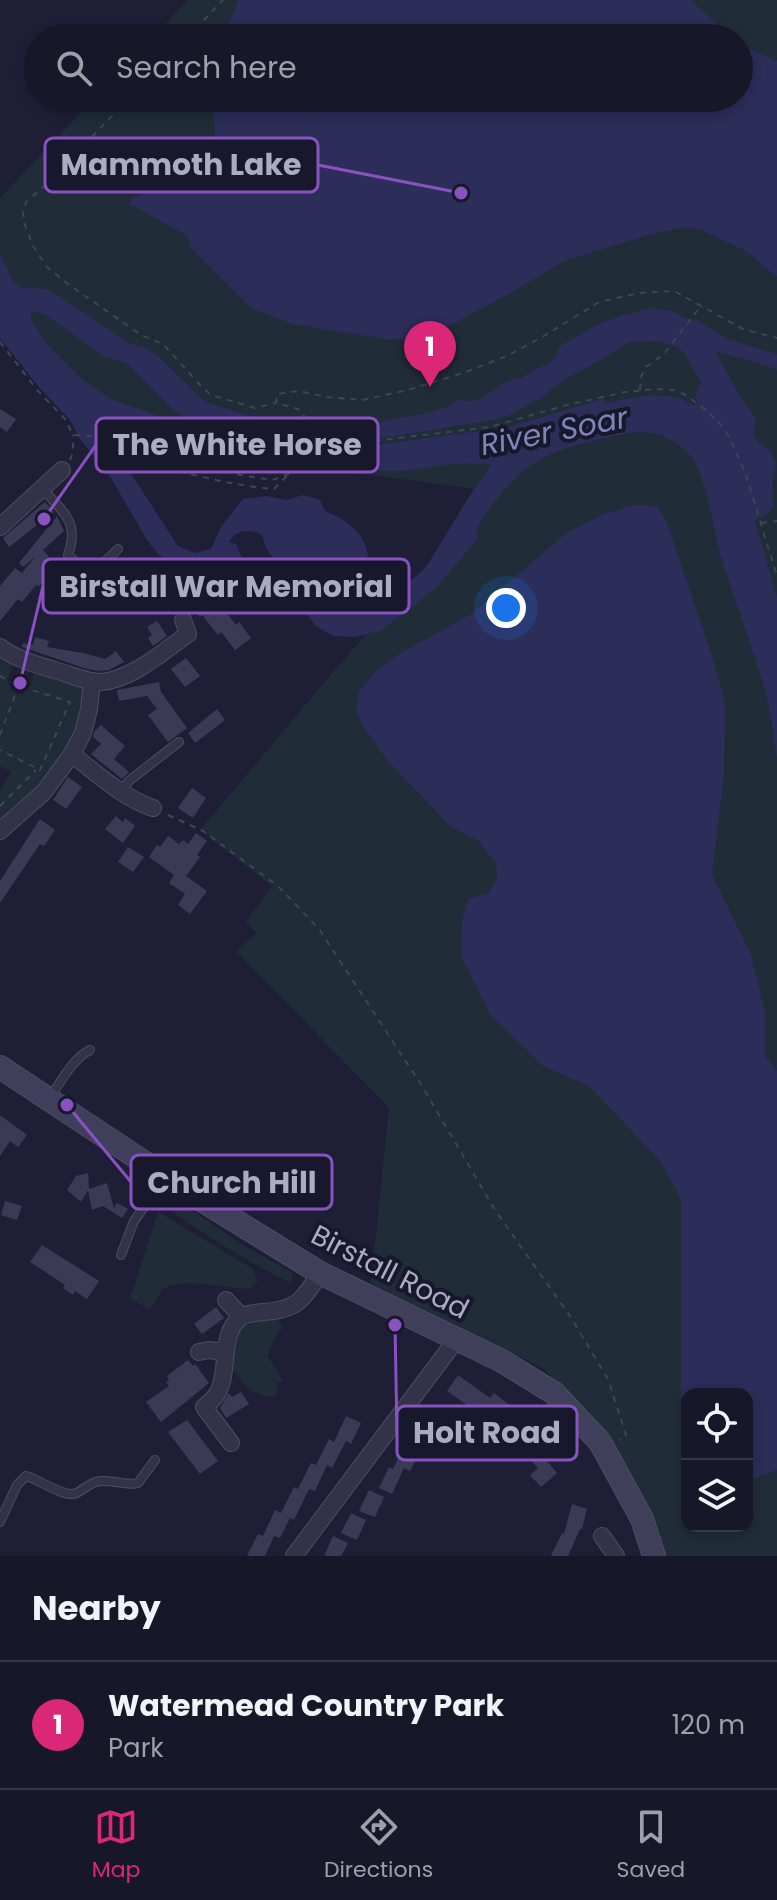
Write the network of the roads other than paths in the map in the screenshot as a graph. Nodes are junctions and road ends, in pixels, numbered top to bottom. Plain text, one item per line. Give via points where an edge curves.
1 (62, 470) road end
2 (41, 487) junction
3 (0, 527) edge
4 (118, 549) dead end
5 (189, 633) dead end
6 (0, 647) edge
7 (92, 681) junction
8 (179, 742) dead end
9 (72, 754) junction
10 (119, 791) junction
11 (153, 808) road end
12 (0, 831) edge
13 (90, 1050) dead end
14 (0, 1067) edge
15 (49, 1099) junction
16 (162, 1174) junction
17 (121, 1255) dead end
18 (320, 1273) junction
19 (226, 1300) dead end
20 (241, 1316) junction
21 (456, 1340) junction
22 (199, 1352) dead end
23 (225, 1352) junction
24 (231, 1443) dead end
25 (155, 1460) dead end
26 (0, 1522) edge
27 (602, 1536) dead end
28 (294, 1556) edge
29 (616, 1556) edge
30 (654, 1556) edge

1 - 2 street
2 - 3 street
2 - 4 lane via 73,530 68,555 90,576
5 - 7 street via 125,676
6 - 7 street via 28,662
7 - 9 street via 83,733
8 - 10 lane
9 - 10 street
9 - 12 street via 44,792
10 - 11 street
13 - 15 lane
14 - 15 street, Birstall Road
15 - 16 street, Birstall Road
16 - 17 lane
16 - 18 street, Birstall Road
18 - 20 street via 292,1307
18 - 21 street, Birstall Road
19 - 20 street
20 - 23 street
21 - 28 street
21 - 30 street, Birstall Road via 554,1393 600,1442 642,1519
22 - 23 street
23 - 24 street via 219,1392 204,1407
25 - 26 lane via 138,1483 89,1483 76,1494 26,1476
27 - 29 street

